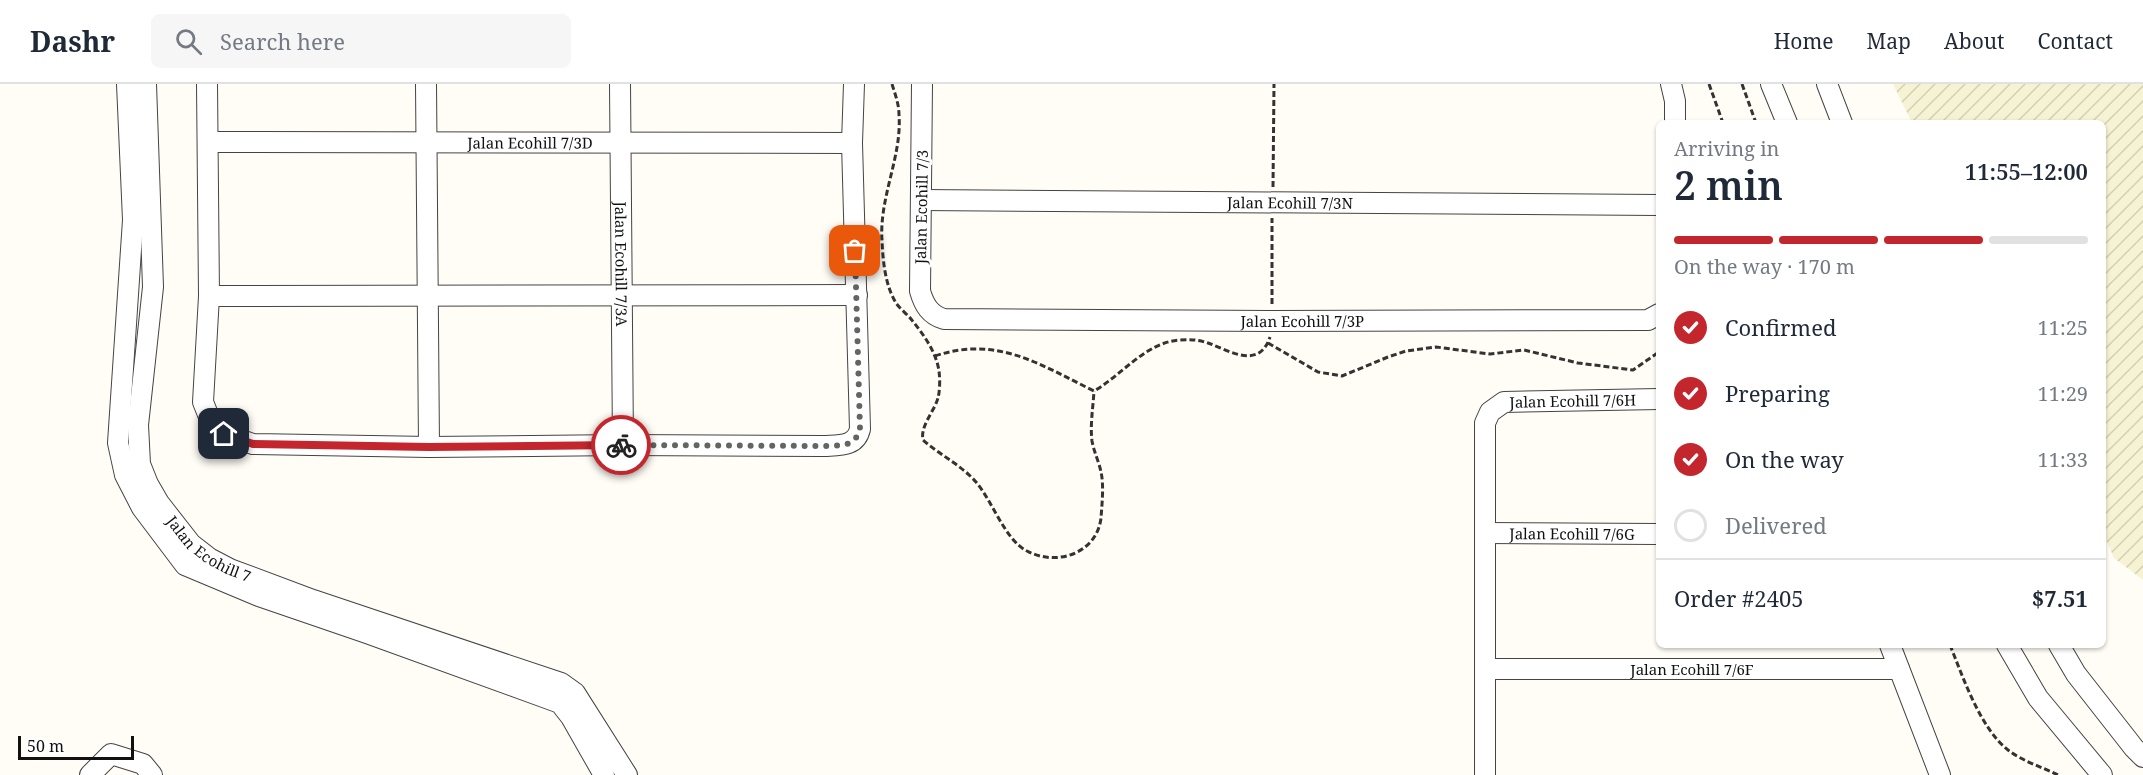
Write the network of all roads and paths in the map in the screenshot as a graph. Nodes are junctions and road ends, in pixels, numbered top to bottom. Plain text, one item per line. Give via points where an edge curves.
1 (127, 84) edge
2 (146, 84) edge
3 (207, 84) edge
4 (426, 84) edge
5 (620, 84) edge
6 (854, 84) edge
7 (892, 84) edge
8 (922, 84) edge
9 (1671, 84) edge
10 (1709, 84) edge
11 (1742, 84) edge
12 (1771, 84) edge
13 (1827, 84) edge
14 (1675, 120) edge
15 (1722, 120) edge
16 (1755, 120) edge
17 (1786, 120) edge
18 (1841, 120) edge
19 (427, 141) junction
20 (208, 142) junction
21 (620, 142) junction
22 (852, 143) junction
23 (921, 200) junction
24 (1656, 205) edge
25 (428, 294) junction
26 (622, 295) junction
27 (857, 295) junction
28 (209, 296) junction
29 (1656, 316) edge
30 (944, 319) joint
31 (1275, 321) junction
32 (1268, 343) junction
33 (1656, 354) edge
34 (935, 356) junction
35 (1094, 391) junction
36 (1656, 399) edge
37 (622, 445) junction
38 (429, 447) junction
39 (1485, 533) junction
40 (1656, 534) edge
41 (1891, 648) edge
42 (1951, 648) edge
43 (2009, 648) edge
44 (2062, 648) edge
45 (1485, 669) junction
46 (1899, 669) junction
47 (2143, 757) edge
48 (90, 775) edge
49 (152, 775) edge
50 (604, 775) edge
51 (627, 775) edge
52 (1485, 775) edge
53 (1940, 775) edge
54 (2058, 775) edge
55 (2102, 775) edge

1 - 50 street via 133,220 118,443 125,475 142,508 185,565 259,596 560,703
2 - 51 street, Jalan Ecohill 7 via 153,287 138,425 140,464 159,503 191,544 230,569 561,683 575,693
3 - 20 street
4 - 19 street
5 - 21 street, Jalan Ecohill 7/3A
6 - 22 street
7 - 34 path via 899,128 881,220 884,262 896,304
8 - 23 street, Jalan Ecohill 7/3
9 - 14 street
10 - 15 path
11 - 16 path
12 - 17 street
13 - 18 street
19 - 20 street, Jalan Ecohill 7/3D
19 - 21 street, Jalan Ecohill 7/3D
19 - 25 street
20 - 28 street
21 - 22 street, Jalan Ecohill 7/3D
21 - 26 street, Jalan Ecohill 7/3A
22 - 27 street
23 - 24 street, Jalan Ecohill 7/3N
23 - 30 street, Jalan Ecohill 7/3 via 920,291 930,311
25 - 26 street
25 - 28 street
25 - 38 street
26 - 27 street
26 - 37 street, Jalan Ecohill 7/3A
27 - 37 street via 860,429 853,442 824,446
28 - 38 street via 203,402 211,422 224,434 253,444
29 - 31 street, Jalan Ecohill 7/3P via 1648,320
30 - 31 street, Jalan Ecohill 7/3P
31 - 32 path
32 - 33 path via 1312,369 1342,376 1406,351 1436,347 1490,354 1524,350 1578,363 1633,370
32 - 35 path via 1253,356 1242,356 1194,340 1166,342
34 - 35 path via 969,349 1021,355
34 - 35 path via 938,398 922,431 923,440 975,481 1012,539 1038,555 1075,553 1097,534 1101,519 1101,473 1092,440
36 - 39 street, Jalan Ecohill 7/6H via 1504,402 1490,412 1485,423
37 - 38 street
39 - 40 street, Jalan Ecohill 7/6G
39 - 45 street
41 - 46 street
42 - 54 path via 1980,712 1998,741 2010,752
43 - 55 street via 2038,698
44 - 47 street via 2076,674
45 - 46 street, Jalan Ecohill 7/6F
45 - 52 street
46 - 53 street
48 - 49 street via 111,754 143,764

